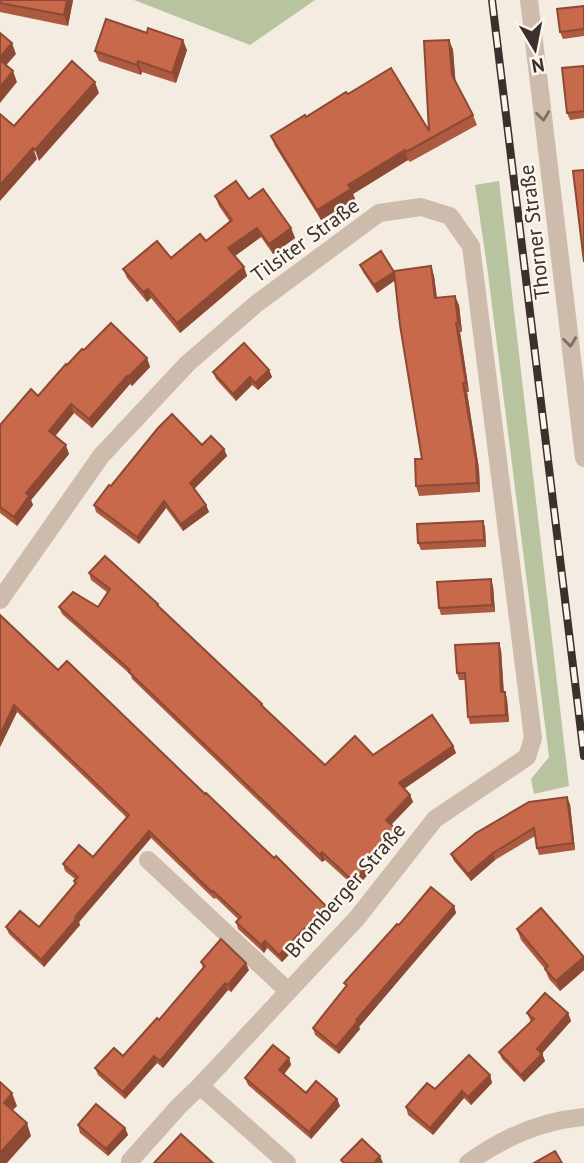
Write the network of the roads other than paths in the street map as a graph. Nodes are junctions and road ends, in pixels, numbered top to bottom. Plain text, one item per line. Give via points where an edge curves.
1 (528, 0) edge
2 (584, 458) edge
3 (0, 600) edge
4 (533, 738) joint
5 (148, 860) dead end
6 (288, 991) junction
7 (200, 1086) junction
8 (584, 1117) edge
9 (130, 1161) dead end
10 (287, 1163) edge
11 (468, 1163) edge

1 -> 2 street, Thorner Straße
3 - 4 street, Tilsiter Straße via 102,456 187,364 256,304 379,213 421,207 450,216 471,246
4 - 6 street, Bromberger Straße via 527,757 435,819 357,918
5 - 6 street
6 - 7 street, Bromberger Straße
7 - 9 street, Bromberger Straße
7 - 10 street
8 - 11 street via 528,1129 487,1148

